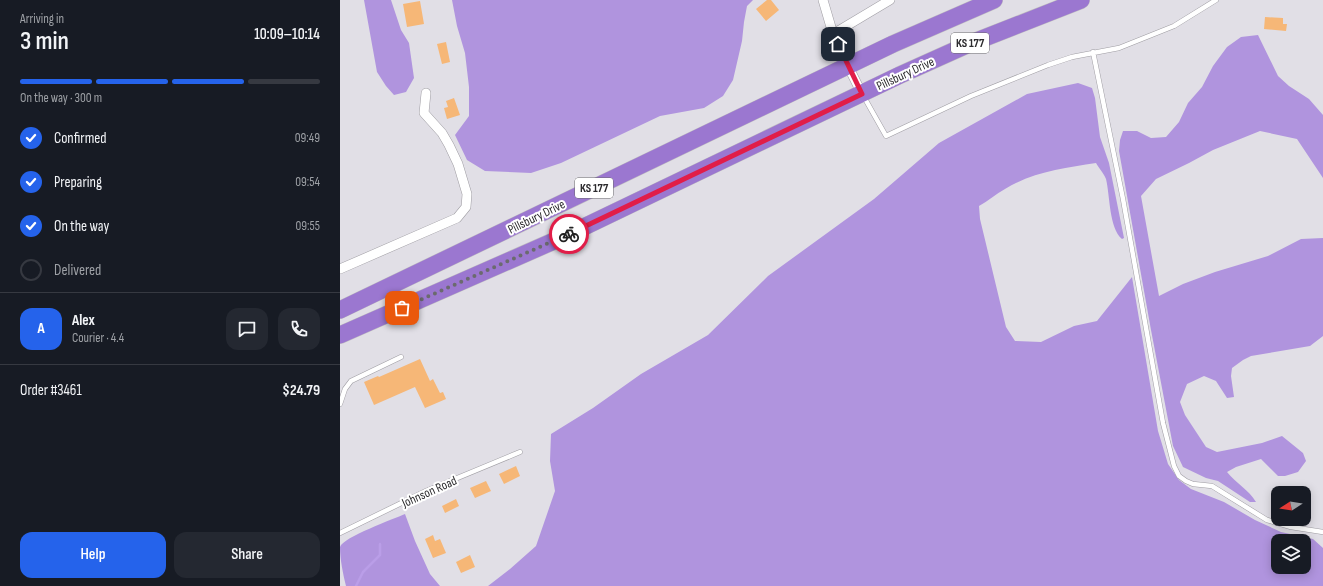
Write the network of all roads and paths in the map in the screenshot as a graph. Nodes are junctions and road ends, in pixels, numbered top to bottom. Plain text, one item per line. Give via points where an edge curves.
1 (823, 0) edge
2 (890, 0) edge
3 (994, 0) edge
4 (1081, 0) edge
5 (1216, 0) edge
6 (834, 34) junction
7 (1093, 52) junction
8 (848, 66) junction
9 (426, 93) dead end
10 (862, 94) junction
11 (340, 269) edge
12 (340, 310) edge
13 (340, 335) edge
14 (400, 357) dead end
15 (340, 404) edge
16 (520, 452) dead end
17 (1323, 532) edge
18 (340, 533) edge

1 - 6 street
2 - 6 street
3 - 8 highway, Pillsbury Drive / KS 177
4 - 10 highway, Pillsbury Drive / KS 177 via 969,44
5 - 7 lane via 1174,26 1119,48
6 - 8 street
7 - 10 lane via 1048,65 971,96 886,136
7 - 17 lane via 1123,199 1163,423 1174,466 1179,476 1186,481 1212,486 1267,520
8 - 10 street
8 - 12 highway, Pillsbury Drive / KS 177
9 - 11 street via 424,113 442,133 458,164 467,194 466,207 457,218
10 - 13 highway, Pillsbury Drive / KS 177 via 563,237
14 - 15 lane via 351,381
16 - 18 lane, Johnson Road via 426,491

